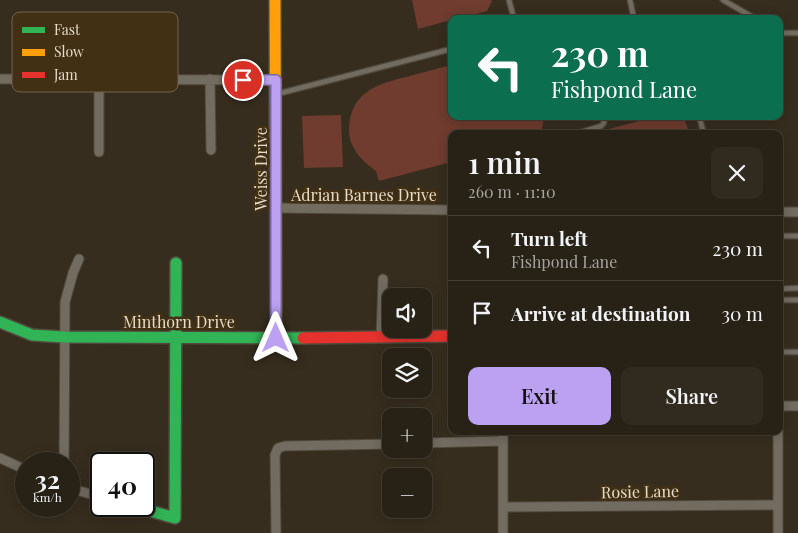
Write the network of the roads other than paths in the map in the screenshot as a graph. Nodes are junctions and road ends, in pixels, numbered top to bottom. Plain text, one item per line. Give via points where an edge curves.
1 (275, 0) edge
2 (509, 0) edge
3 (630, 0) edge
4 (723, 0) edge
5 (513, 15) edge
6 (633, 15) edge
7 (749, 15) edge
8 (783, 33) edge
9 (798, 33) edge
10 (448, 50) edge
11 (178, 79) edge
12 (210, 79) junction
13 (276, 80) junction
14 (99, 92) edge
15 (276, 95) junction
16 (604, 120) edge
17 (588, 130) edge
18 (211, 150) dead end
19 (99, 152) dead end
20 (276, 208) junction
21 (448, 210) edge
22 (783, 212) edge
23 (798, 212) edge
24 (783, 236) edge
25 (798, 236) edge
26 (79, 259) dead end
27 (176, 263) dead end
28 (383, 279) dead end
29 (798, 288) edge
30 (783, 289) edge
31 (783, 300) edge
32 (798, 300) edge
33 (0, 322) edge
34 (448, 336) edge
35 (64, 337) junction
36 (175, 337) junction
37 (276, 338) junction
38 (381, 338) junction
39 (783, 352) edge
40 (798, 352) edge
41 (783, 406) edge
42 (798, 406) edge
43 (503, 435) edge
44 (778, 435) edge
45 (503, 441) junction
46 (432, 443) edge
47 (382, 444) edge
48 (64, 452) edge
49 (0, 458) edge
50 (15, 465) edge
51 (778, 504) junction
52 (503, 507) junction
53 (155, 512) edge
54 (276, 533) edge
55 (503, 533) edge
56 (778, 533) edge

1 - 13 street, Weiss Drive
2 - 5 lane
3 - 6 lane
4 - 7 lane
8 - 9 lane
10 - 15 lane
11 - 12 street
12 - 13 street
12 - 18 street
13 - 15 street, Weiss Drive
14 - 19 street
15 - 20 street, Weiss Drive
16 - 17 lane via 601,126
20 - 21 street, Adrian Barnes Drive
20 - 37 street, Weiss Drive
22 - 23 street
24 - 25 lane
26 - 35 street via 65,302
27 - 36 street
28 - 38 street
29 - 30 lane
31 - 32 lane
33 - 35 street, Minthorn Drive via 32,334
34 - 38 street, Minthorn Drive
35 - 36 street, Minthorn Drive
35 - 48 street
36 - 37 street, Minthorn Drive
36 - 53 street via 175,518
37 - 38 street, Minthorn Drive
39 - 40 lane
41 - 42 street
43 - 45 street
44 - 51 street
45 - 46 street
45 - 52 street
47 - 54 street via 278,448 275,455
49 - 50 street
51 - 52 street, Rosie Lane
51 - 56 street
52 - 55 street

